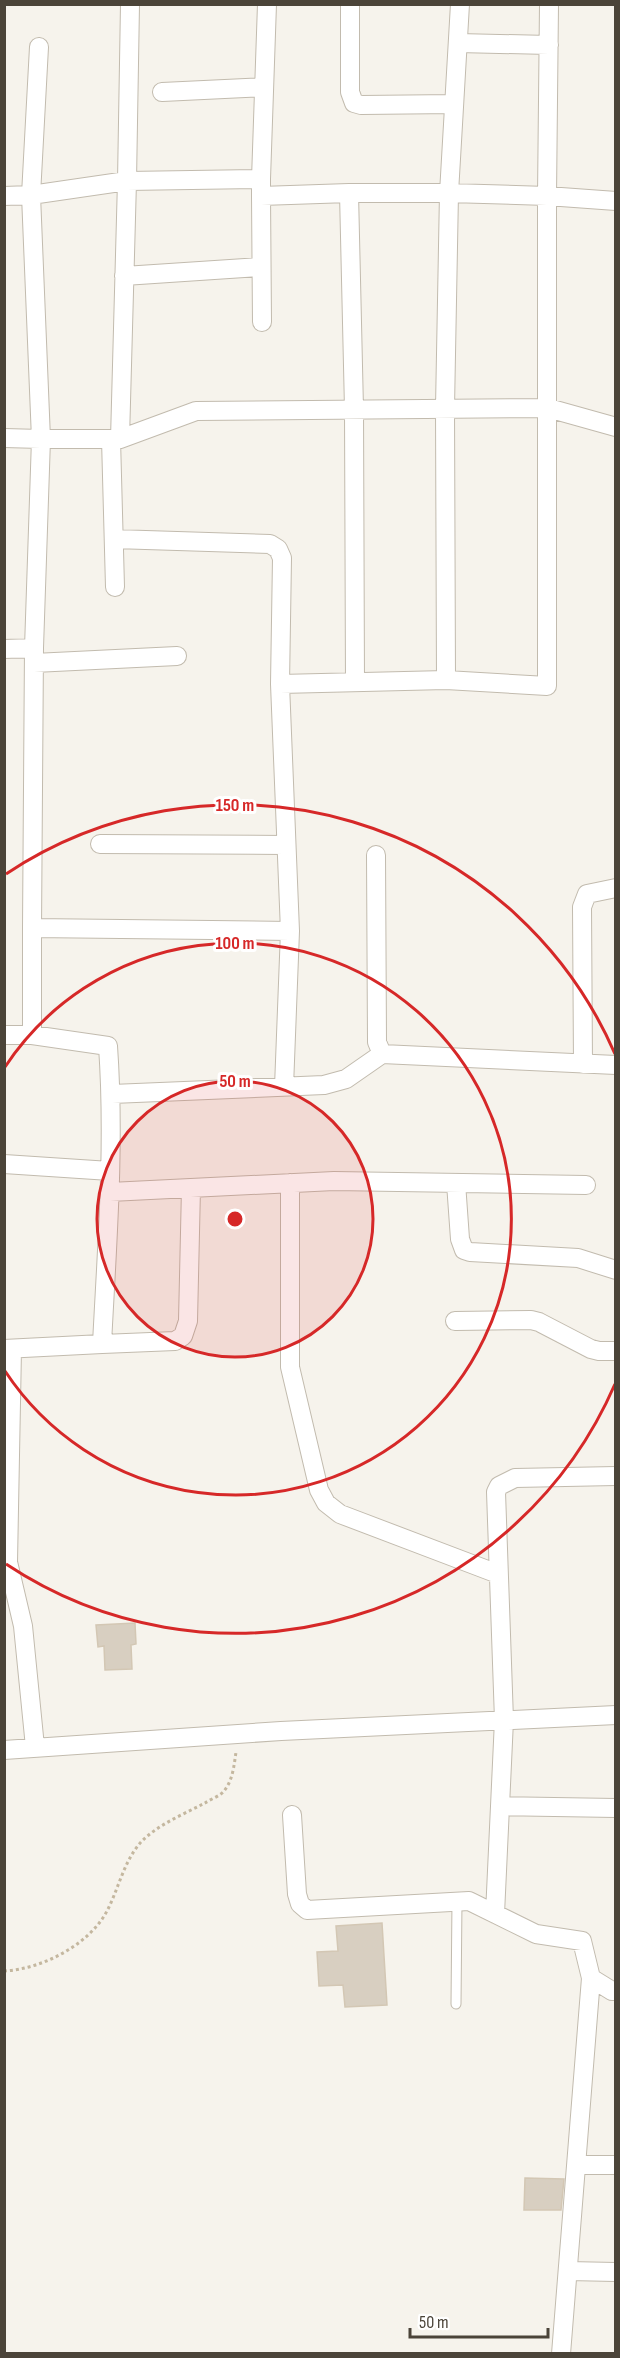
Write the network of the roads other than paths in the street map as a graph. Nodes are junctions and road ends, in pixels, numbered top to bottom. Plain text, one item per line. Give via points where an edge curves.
1 (130, 4) edge
2 (267, 4) edge
3 (350, 4) edge
4 (460, 4) edge
5 (549, 4) edge
6 (458, 43) junction
7 (549, 45) junction
8 (39, 47) dead end
9 (264, 87) junction
10 (162, 92) dead end
11 (454, 104) junction
12 (127, 181) junction
13 (261, 188) junction
14 (349, 193) junction
15 (449, 193) junction
16 (32, 195) junction
17 (4, 196) edge
18 (547, 196) junction
19 (615, 201) edge
20 (261, 267) junction
21 (124, 276) junction
22 (262, 322) dead end
23 (445, 408) junction
24 (548, 408) junction
25 (354, 409) junction
26 (615, 427) edge
27 (4, 438) edge
28 (41, 439) junction
29 (116, 439) junction
30 (114, 538) junction
31 (115, 587) dead end
32 (4, 649) edge
33 (34, 656) junction
34 (177, 656) dead end
35 (446, 680) junction
36 (355, 682) junction
37 (280, 684) junction
38 (100, 844) dead end
39 (286, 845) junction
40 (376, 855) dead end
41 (615, 888) edge
42 (33, 928) junction
43 (290, 931) junction
44 (4, 1035) edge
45 (32, 1035) junction
46 (382, 1054) junction
47 (583, 1064) junction
48 (615, 1065) edge
49 (284, 1087) junction
50 (112, 1094) junction
51 (4, 1164) edge
52 (110, 1171) junction
53 (290, 1183) junction
54 (456, 1183) junction
55 (586, 1185) dead end
56 (191, 1188) junction
57 (110, 1192) junction
58 (615, 1270) edge
59 (455, 1321) dead end
60 (102, 1344) junction
61 (8, 1349) edge
62 (615, 1351) edge
63 (615, 1476) edge
64 (498, 1575) junction
65 (615, 1715) edge
66 (504, 1720) junction
67 (35, 1747) junction
68 (4, 1750) edge
69 (500, 1806) junction
70 (615, 1808) edge
71 (292, 1815) dead end
72 (457, 1901) junction
73 (495, 1914) junction
74 (591, 1978) junction
75 (615, 1991) edge
76 (456, 2004) dead end
77 (576, 2165) junction
78 (615, 2165) edge
79 (568, 2271) junction
80 (615, 2272) edge
81 (561, 2354) edge

1 - 12 street
2 - 9 street
3 - 11 street via 350,92 354,103
4 - 6 street
5 - 7 street
6 - 7 street
6 - 11 street
7 - 18 street
8 - 16 street
9 - 10 street
9 - 13 street
11 - 15 street
12 - 13 street
12 - 16 street
12 - 21 street
13 - 14 street
13 - 20 street
14 - 15 street
14 - 25 street
15 - 18 street
15 - 23 street
16 - 17 street
16 - 28 street
18 - 19 street
18 - 24 street
20 - 21 street
20 - 22 street
21 - 29 street
23 - 24 street
23 - 25 street
23 - 35 street
24 - 26 street
24 - 35 street via 547,686
25 - 29 street via 196,411
25 - 36 street
27 - 28 street
28 - 29 street
28 - 33 street
29 - 30 street
30 - 31 street
30 - 37 street via 270,544 278,549 282,558
32 - 33 street
33 - 34 street
33 - 42 street
35 - 36 street
36 - 37 street
37 - 39 street
38 - 39 street
39 - 43 street
40 - 46 street via 377,1042
41 - 47 street via 587,894 582,907
42 - 43 street
42 - 45 street
43 - 49 street
44 - 45 street
45 - 50 street via 108,1046
46 - 47 street
46 - 49 street via 335,1083
47 - 48 street
49 - 50 street
50 - 52 street
51 - 52 street
52 - 57 street
53 - 54 street
53 - 56 street
53 - 64 street via 290,1367 322,1497 340,1514
54 - 55 street
54 - 58 street via 464,1250 578,1258
56 - 57 street
56 - 60 street via 188,1321 183,1336 175,1341
57 - 60 street
59 - 62 street via 531,1320 598,1351
60 - 61 street
61 - 67 street via 8,1562 23,1626
63 - 64 street via 515,1478 499,1486
64 - 66 street
65 - 66 street
66 - 67 street
66 - 69 street
67 - 68 street
69 - 70 street
69 - 73 street
71 - 72 street via 297,1894 300,1904 308,1910
72 - 73 street via 470,1900
72 - 76 lane
73 - 74 street via 536,1934 582,1941
74 - 75 street
74 - 77 street
77 - 78 street
77 - 79 street
79 - 80 street
79 - 81 street

